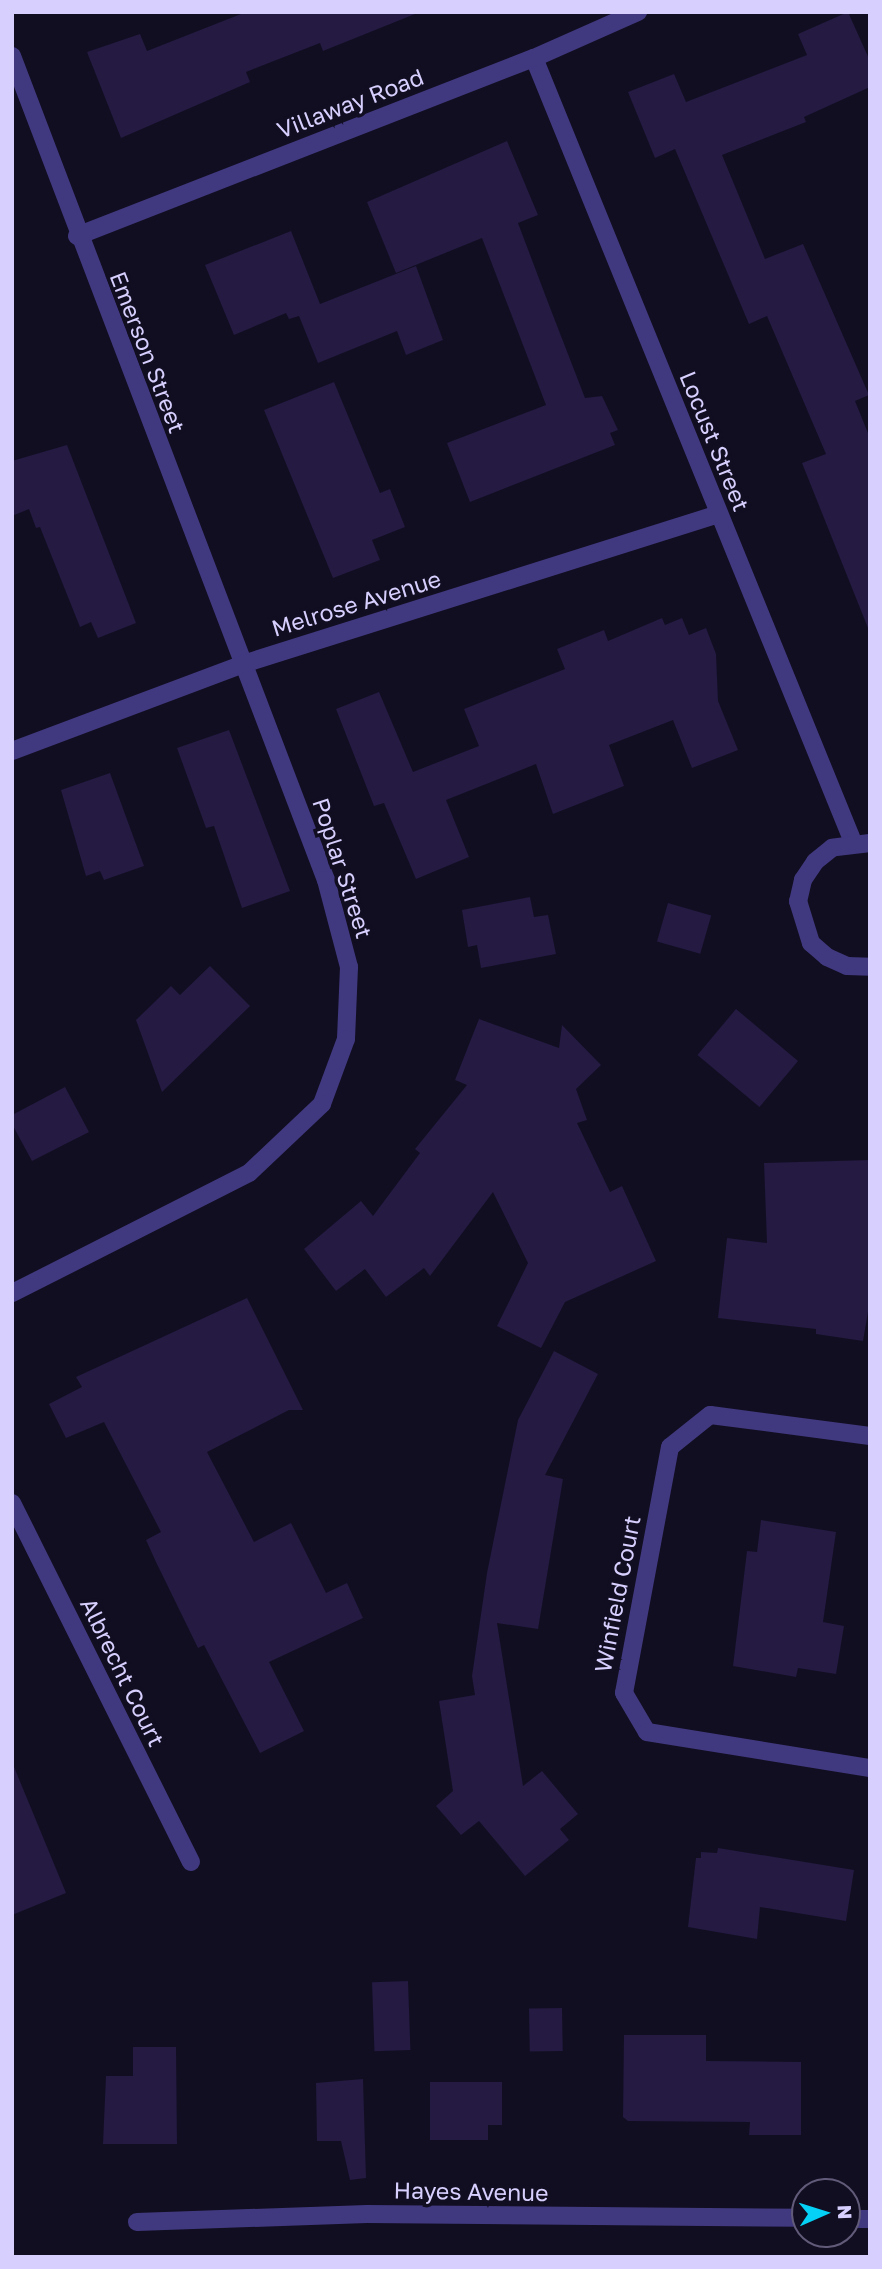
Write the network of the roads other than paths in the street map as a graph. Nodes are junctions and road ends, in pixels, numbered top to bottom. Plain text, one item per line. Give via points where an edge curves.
1 (638, 12) edge
2 (12, 56) edge
3 (534, 58) junction
4 (77, 236) junction
5 (719, 514) junction
6 (243, 664) junction
7 (12, 751) edge
8 (861, 843) edge
9 (870, 967) edge
10 (12, 1293) edge
11 (870, 1436) edge
12 (12, 1503) edge
13 (870, 1769) edge
14 (191, 1862) dead end
15 (791, 2218) edge
16 (137, 2222) dead end

1 - 3 street, Villaway Road
2 - 4 street, Emerson Street
3 - 4 street, Villaway Road
3 - 5 street, Locust Street
4 - 6 street, Emerson Street
5 - 6 street, Melrose Avenue
5 - 8 street, Locust Street
6 - 7 street, Melrose Avenue
6 - 10 street, Poplar Street via 326,880 349,967 346,1039 322,1104 249,1173
8 - 9 street, Locust Street via 832,848 815,862 803,880 798,901 811,943 848,966
11 - 13 street, Winfield Court via 710,1415 670,1447 624,1693 646,1732
12 - 14 street, Albrecht Court
15 - 16 street, Hayes Avenue via 367,2214

